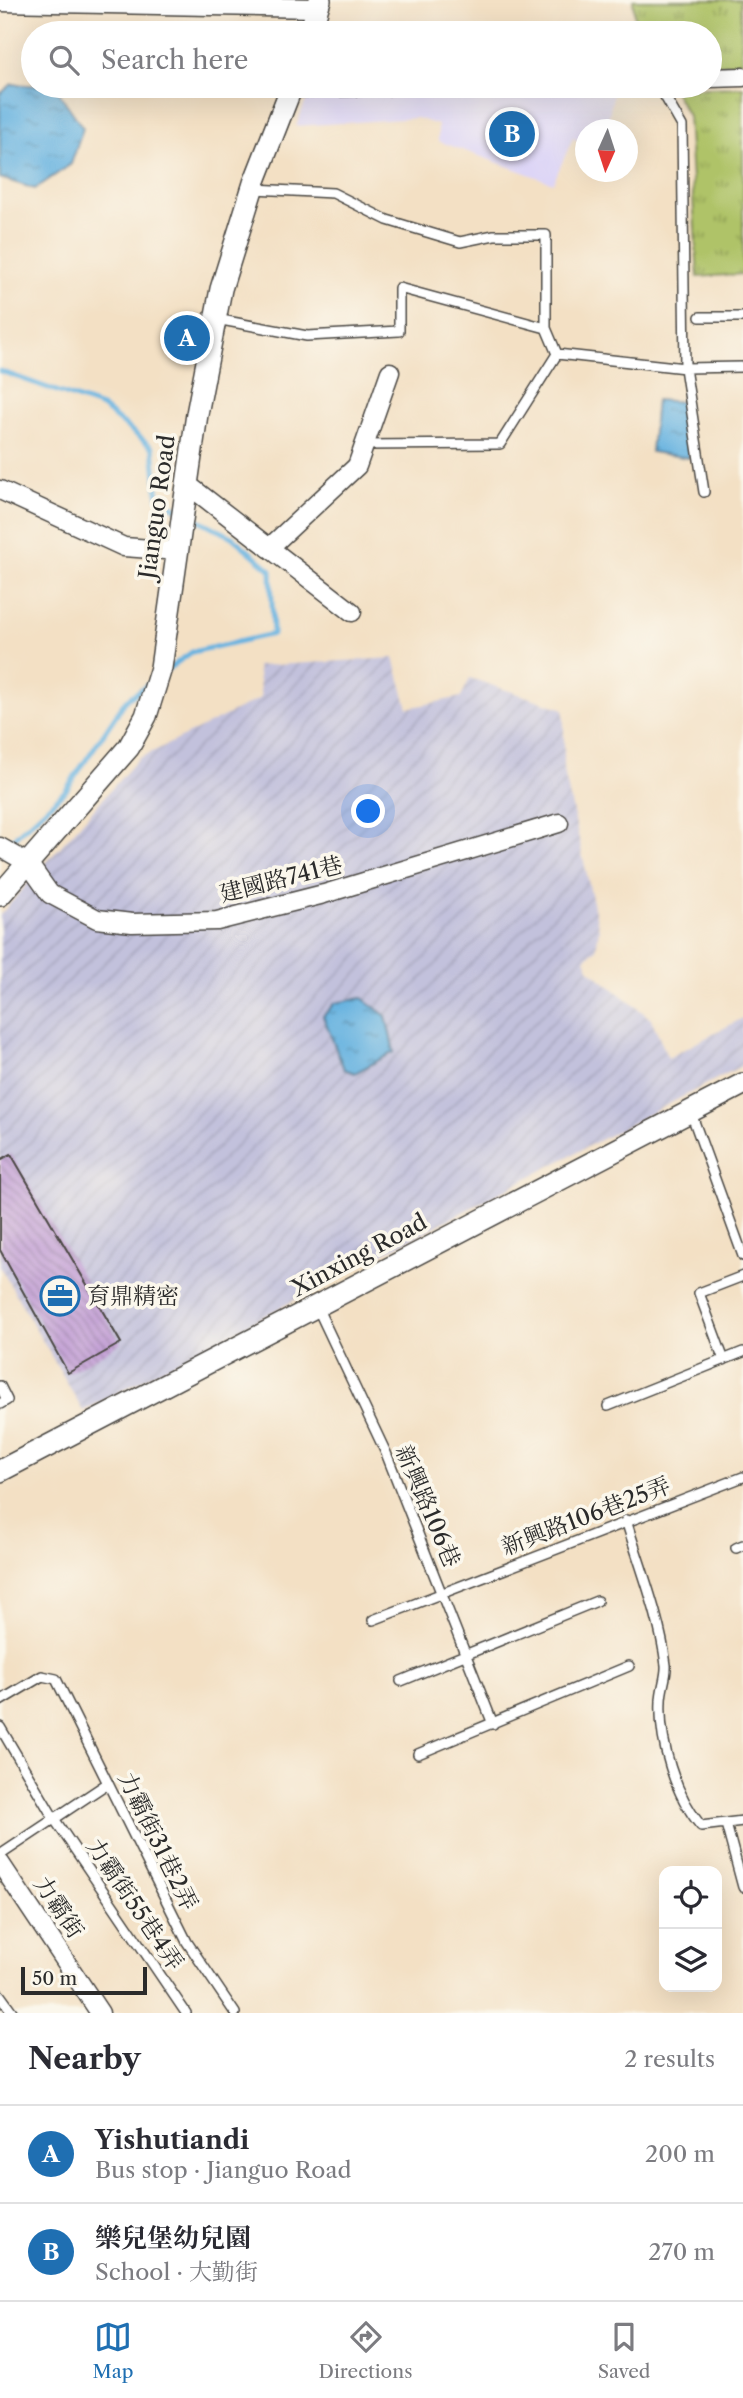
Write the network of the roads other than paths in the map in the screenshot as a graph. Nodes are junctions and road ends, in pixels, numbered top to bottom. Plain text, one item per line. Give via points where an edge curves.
1 (0, 2) edge
2 (319, 4) edge
3 (314, 21) edge
4 (743, 77) edge
5 (722, 78) edge
6 (288, 98) edge
7 (666, 98) edge
8 (252, 189) junction
9 (700, 317) dead end
10 (743, 317) edge
11 (214, 319) junction
12 (546, 328) junction
13 (557, 354) junction
14 (743, 367) edge
15 (685, 368) junction
16 (390, 372) dead end
17 (363, 445) junction
18 (0, 490) edge
19 (704, 492) dead end
20 (184, 502) junction
21 (269, 548) junction
22 (178, 551) junction
23 (352, 612) dead end
24 (559, 823) dead end
25 (0, 847) edge
26 (28, 863) junction
27 (0, 894) edge
28 (743, 1084) edge
29 (690, 1110) junction
30 (743, 1256) edge
31 (743, 1276) edge
32 (317, 1307) junction
33 (743, 1352) edge
34 (724, 1360) junction
35 (0, 1386) edge
36 (4, 1402) edge
37 (608, 1406) dead end
38 (0, 1471) edge
39 (743, 1477) edge
40 (626, 1520) junction
41 (443, 1592) junction
42 (597, 1601) dead end
43 (373, 1620) dead end
44 (467, 1654) junction
45 (629, 1666) dead end
46 (401, 1681) dead end
47 (0, 1701) edge
48 (493, 1724) junction
49 (0, 1727) edge
50 (418, 1754) dead end
51 (108, 1783) junction
52 (53, 1817) junction
53 (743, 1821) edge
54 (726, 1824) junction
55 (0, 1855) edge
56 (0, 1863) edge
57 (743, 1887) edge
58 (0, 1995) edge
59 (13, 2013) edge
60 (100, 2013) edge
61 (186, 2013) edge
62 (235, 2013) edge

1 - 2 street
2 - 3 street
4 - 5 street
6 - 8 street, Jianguo Road
7 - 15 lane via 682,126
8 - 11 street, Jianguo Road
8 - 12 lane via 334,193 387,220 460,242 494,235 546,235
9 - 10 lane
11 - 12 lane via 307,336 399,331 399,288
11 - 20 street, Jianguo Road
12 - 13 lane
13 - 15 lane
13 - 17 lane via 500,444
14 - 15 lane
15 - 19 lane
16 - 17 street
17 - 21 street via 357,466
18 - 22 street via 124,547
20 - 21 street
20 - 22 street, Jianguo Road
21 - 23 street
22 - 26 street, Jianguo Road via 158,677 146,716 129,747
24 - 26 street, 建國路741巷 via 324,894 217,921 97,919 50,894
25 - 26 street
26 - 27 street, Jianguo Road
28 - 29 street, Xinxing Road
29 - 30 lane
29 - 32 street, Xinxing Road
31 - 34 lane via 699,1293
32 - 38 street, Xinxing Road
32 - 41 lane, 新興路106巷 via 386,1453
33 - 34 lane
34 - 37 lane
35 - 36 lane
39 - 40 lane, 新興路106巷25弄
40 - 41 lane, 新興路106巷25弄
40 - 54 lane via 660,1635 666,1668 661,1718 674,1776 701,1826
41 - 43 lane, 新興路106巷25弄
41 - 44 lane, 新興路106巷
42 - 44 lane
44 - 46 lane
44 - 48 lane, 新興路106巷
45 - 48 lane
47 - 51 lane, 力霸街31巷2弄 via 42,1676 57,1679
48 - 50 lane
49 - 52 lane, 力霸街55巷4弄
51 - 52 lane
51 - 62 lane, 力霸街31巷2弄 via 187,1942
52 - 55 lane
52 - 61 lane, 力霸街55巷4弄
53 - 54 lane
54 - 57 lane
56 - 60 street, 力霸街
58 - 59 lane

